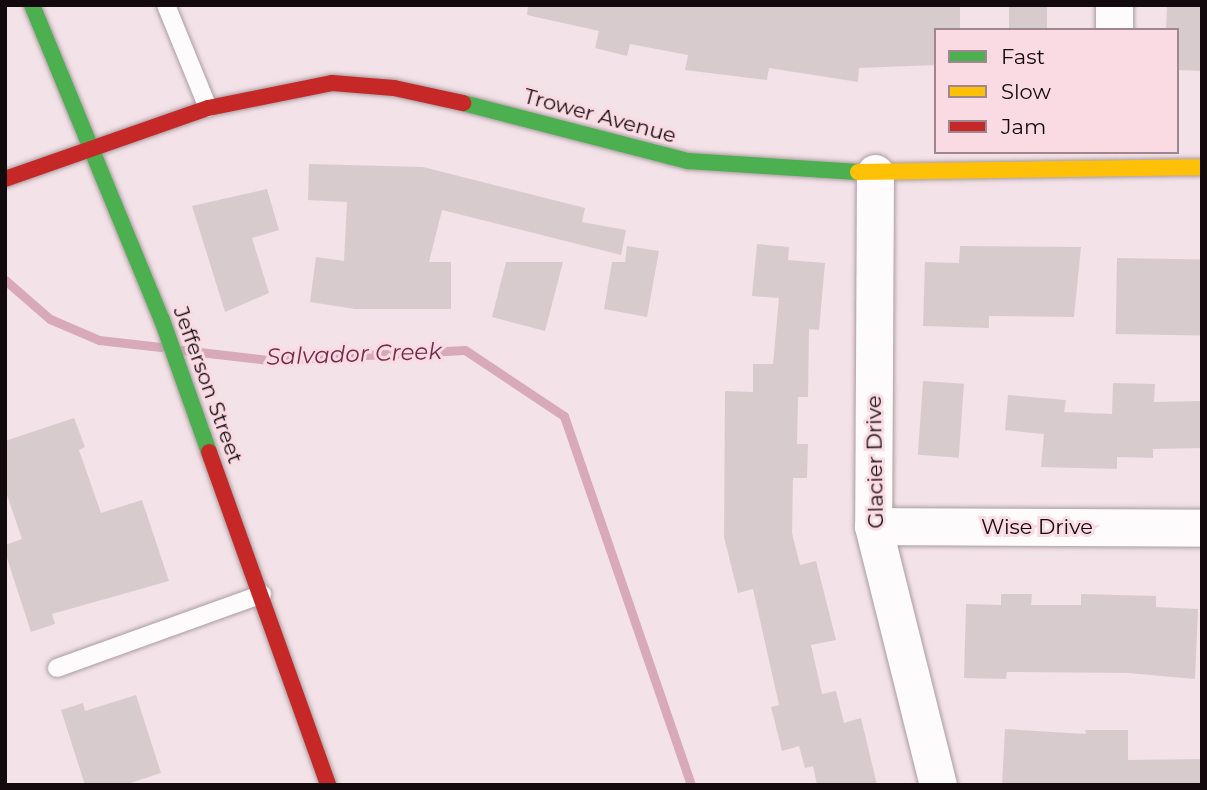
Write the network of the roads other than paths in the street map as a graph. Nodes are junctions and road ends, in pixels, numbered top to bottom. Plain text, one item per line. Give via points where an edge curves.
1 (32, 5) edge
2 (166, 5) edge
3 (1114, 5) edge
4 (1114, 28) edge
5 (208, 108) junction
6 (93, 146) junction
7 (1113, 160) edge
8 (1202, 167) edge
9 (875, 173) junction
10 (5, 179) edge
11 (873, 526) junction
12 (1202, 528) edge
13 (262, 594) junction
14 (57, 668) dead end
15 (328, 785) edge
16 (938, 785) edge

1 - 6 street, Jefferson Street
2 - 5 lane
3 - 4 street
5 - 6 street, Trower Avenue
5 - 9 street, Trower Avenue via 332,83 381,87 491,109 688,161
6 - 10 street, Trower Avenue
6 - 13 street, Jefferson Street
7 - 8 street, Trower Avenue
7 - 9 street, Trower Avenue
9 - 11 street, Glacier Drive
11 - 12 street, Wise Drive
11 - 16 street, Glacier Drive
13 - 14 lane
13 - 15 street, Jefferson Street

